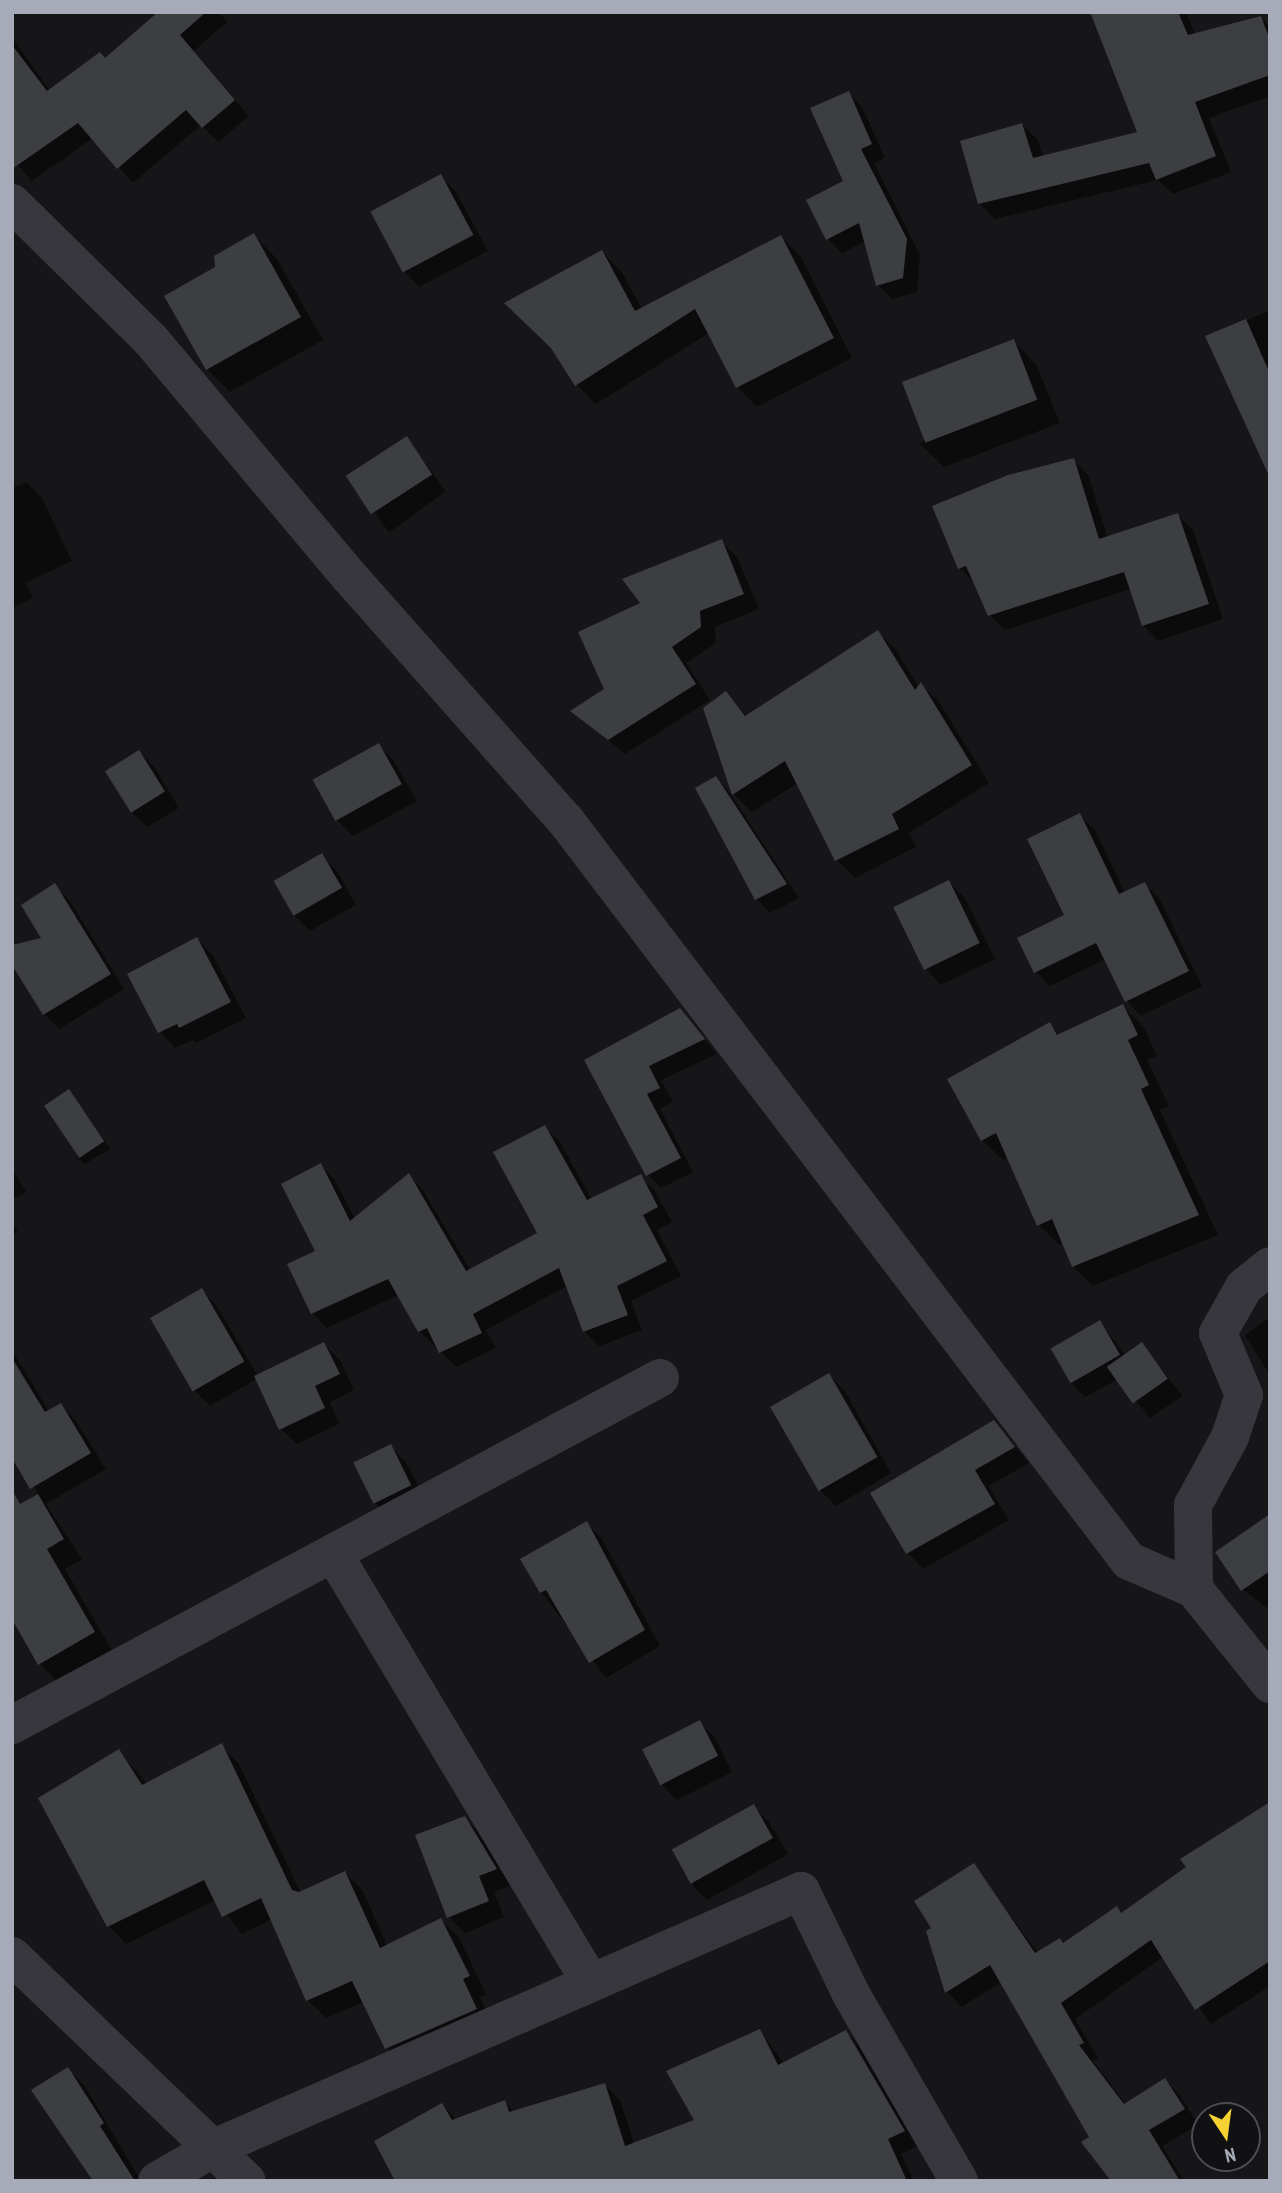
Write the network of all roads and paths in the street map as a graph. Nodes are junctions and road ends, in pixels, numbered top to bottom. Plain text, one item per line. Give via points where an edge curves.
1 (12, 203) edge
2 (1270, 1266) edge
3 (660, 1378) dead end
4 (333, 1553) junction
5 (1194, 1589) junction
6 (1270, 1684) edge
7 (12, 1725) edge
8 (12, 1956) edge
9 (591, 1983) junction
10 (212, 2149) junction
11 (157, 2181) edge
12 (247, 2181) edge
13 (959, 2181) edge

1 - 5 street via 150,339 349,576 566,821 1129,1561
2 - 5 street via 1244,1287 1218,1334 1244,1395 1230,1437 1193,1505
3 - 4 street
4 - 7 street
4 - 9 street
5 - 6 street
8 - 10 street
9 - 10 street
9 - 13 street via 802,1891 851,1994
10 - 11 street
10 - 12 street

